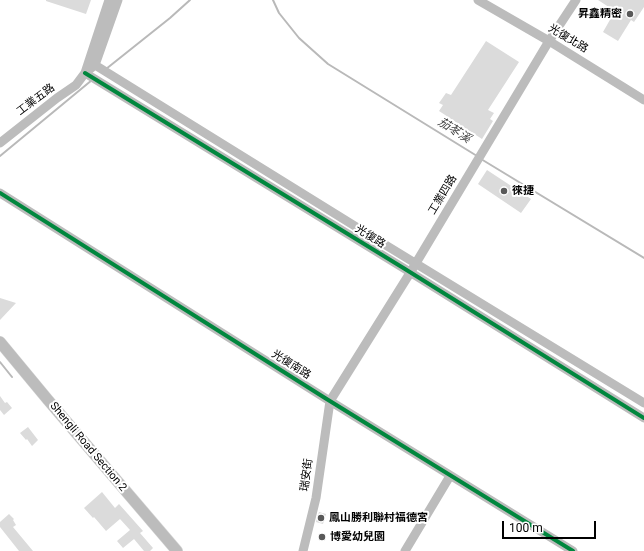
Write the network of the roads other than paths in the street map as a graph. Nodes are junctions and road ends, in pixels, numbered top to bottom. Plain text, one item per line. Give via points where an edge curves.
1 (109, 0) edge
2 (118, 0) edge
3 (478, 0) edge
4 (576, 0) edge
5 (549, 42) junction
6 (95, 65) junction
7 (85, 73) junction
8 (644, 100) edge
9 (0, 143) edge
10 (0, 193) edge
11 (416, 263) junction
12 (410, 272) junction
13 (0, 342) edge
14 (330, 401) junction
15 (644, 403) edge
16 (644, 418) edge
17 (450, 476) junction
18 (177, 551) edge
19 (303, 551) edge
20 (405, 551) edge
21 (573, 551) edge

1 - 7 street, 工業五路
2 - 6 street
3 - 5 street, 光復北路
4 - 5 street, 工業四路
5 - 8 street, 光復北路
5 - 11 street, 工業四路
6 - 7 street, 工業五路
6 - 11 street, 光復路
7 - 9 street, 工業五路 via 76,85
7 - 12 street, 光復路
10 - 14 street, 光復南路
11 - 12 street, 工業四路
11 - 15 street, 光復路
12 - 14 street, 工業四路
12 - 16 street, 光復路
13 - 18 main road, Shengli Road Section 2
14 - 17 street, 光復南路
14 - 19 street, 瑞安街 via 316,498
17 - 20 street
17 - 21 street, 光復南路

